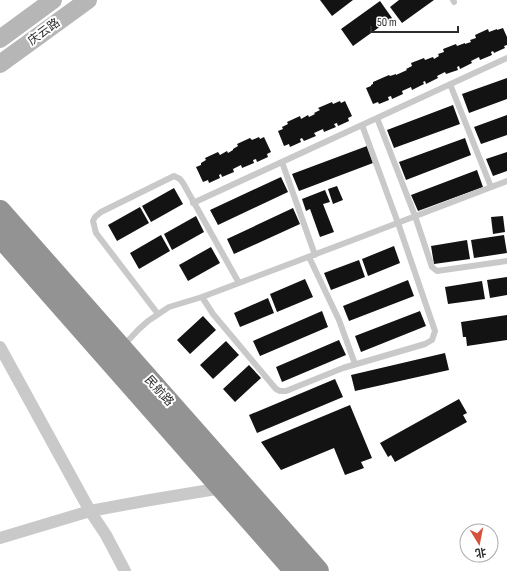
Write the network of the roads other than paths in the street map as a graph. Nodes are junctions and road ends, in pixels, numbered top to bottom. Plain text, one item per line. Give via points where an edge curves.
1 (53, 0) edge
2 (88, 0) edge
3 (0, 39) edge
4 (507, 58) edge
5 (0, 64) edge
6 (450, 84) junction
7 (377, 118) junction
8 (362, 125) junction
9 (282, 162) junction
10 (507, 180) edge
11 (491, 187) junction
12 (193, 203) junction
13 (0, 211) edge
14 (415, 216) junction
15 (398, 223) junction
16 (0, 236) edge
17 (312, 256) junction
18 (507, 261) edge
19 (239, 283) junction
20 (202, 297) junction
21 (158, 314) junction
22 (0, 347) edge
23 (121, 348) junction
24 (355, 364) junction
25 (222, 488) junction
26 (90, 511) junction
27 (0, 538) edge
28 (125, 571) edge
29 (295, 571) edge
30 (318, 571) edge

1 - 3 main road, 庆云路
2 - 5 main road, 庆云路
4 - 6 lane
6 - 7 lane
6 - 11 lane
7 - 8 lane
7 - 14 lane
8 - 9 lane
8 - 15 lane
9 - 12 lane
9 - 17 lane
10 - 11 lane
11 - 14 lane
12 - 19 lane
12 - 21 lane via 183,183 174,176 101,212 93,221 96,233
13 - 23 highway, 民航路
14 - 15 lane
14 - 18 lane via 432,267 437,271
15 - 17 lane
15 - 24 lane via 435,331 432,340 425,344
16 - 25 highway, 民航路
17 - 19 lane
17 - 24 lane
19 - 20 lane
20 - 21 lane via 169,307
20 - 24 lane via 218,320 280,391 286,391
21 - 23 lane
22 - 26 street
23 - 30 highway, 民航路
25 - 26 street
25 - 29 highway, 民航路
26 - 27 street
26 - 28 street

